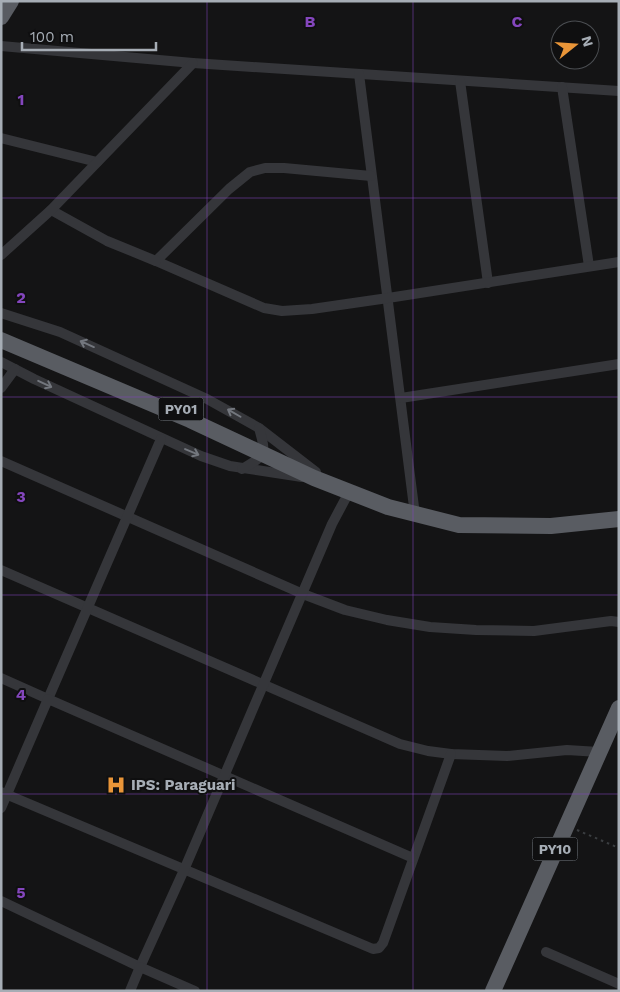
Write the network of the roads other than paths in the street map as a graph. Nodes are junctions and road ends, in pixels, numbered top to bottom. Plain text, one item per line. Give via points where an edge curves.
1 (12, 1) edge
2 (1, 18) edge
3 (1, 46) edge
4 (193, 64) junction
5 (358, 74) junction
6 (460, 81) junction
7 (562, 87) junction
8 (619, 91) edge
9 (1, 138) edge
10 (97, 162) junction
11 (371, 176) junction
12 (51, 210) junction
13 (1, 256) edge
14 (156, 261) junction
15 (619, 262) edge
16 (589, 266) junction
17 (488, 282) junction
18 (388, 298) junction
19 (1, 313) edge
20 (1, 332) edge
21 (1, 340) edge
22 (1, 362) edge
23 (619, 364) edge
24 (15, 370) junction
25 (1, 388) edge
26 (401, 398) junction
27 (259, 428) junction
28 (161, 439) junction
29 (264, 450) junction
30 (1, 461) edge
31 (242, 469) junction
32 (315, 475) junction
33 (349, 492) junction
34 (414, 507) junction
35 (619, 510) edge
36 (127, 516) junction
37 (619, 519) edge
38 (1, 570) edge
39 (303, 594) junction
40 (88, 608) junction
41 (619, 622) edge
42 (1, 678) edge
43 (264, 684) junction
44 (48, 699) junction
45 (619, 708) edge
46 (599, 752) junction
47 (451, 754) junction
48 (224, 776) junction
49 (4, 793) edge
50 (1, 808) edge
51 (413, 858) junction
52 (184, 870) junction
53 (1, 901) edge
54 (546, 952) dead end
55 (140, 967) junction
56 (619, 984) edge
57 (130, 991) edge
58 (194, 991) edge
59 (493, 991) edge

1 - 2 highway
3 - 4 street
4 - 5 street
4 - 10 street
5 - 6 street
5 - 11 street
6 - 7 street
6 - 17 street
7 - 8 street
7 - 16 street
9 - 10 street
10 - 12 street
11 - 14 street via 265,168 250,172
11 - 18 street
12 - 13 street
12 - 14 street via 107,241
14 - 18 street via 264,308 282,311
15 - 16 street
16 - 17 street
17 - 18 street
18 - 26 street
27 -> 19 street via 207,398 60,332
20 - 29 highway, PY01 via 193,414
21 - 29 highway, PY01
22 - 24 street
23 - 26 street
24 - 25 street
24 -> 28 street
26 - 34 street
27 - 29 street
27 - 32 street
28 -> 31 street
28 - 36 street
29 - 31 street
29 - 32 highway, PY01
30 - 36 street
31 - 32 street
32 - 33 highway, PY01
32 - 34 highway, PY01
33 - 37 highway, PY01 via 396,510 459,525 551,526
33 - 39 street
34 - 35 highway, PY01 via 461,515 514,516
36 - 39 street
36 - 40 street
38 - 40 street
39 - 41 street via 345,610 430,626 534,631
39 - 43 street
40 - 43 street
40 - 44 street
42 - 44 street
43 - 47 street via 400,744
43 - 48 street
44 - 48 street
44 - 49 street
45 - 46 highway, PY10
46 - 47 street via 566,750 507,756
46 - 59 highway, PY10
47 - 51 street
48 - 51 street
48 - 52 street
49 - 50 street
49 - 52 street
51 - 52 street via 383,943 373,949
52 - 55 street
53 - 55 street
54 - 56 street
55 - 57 street
55 - 58 street

